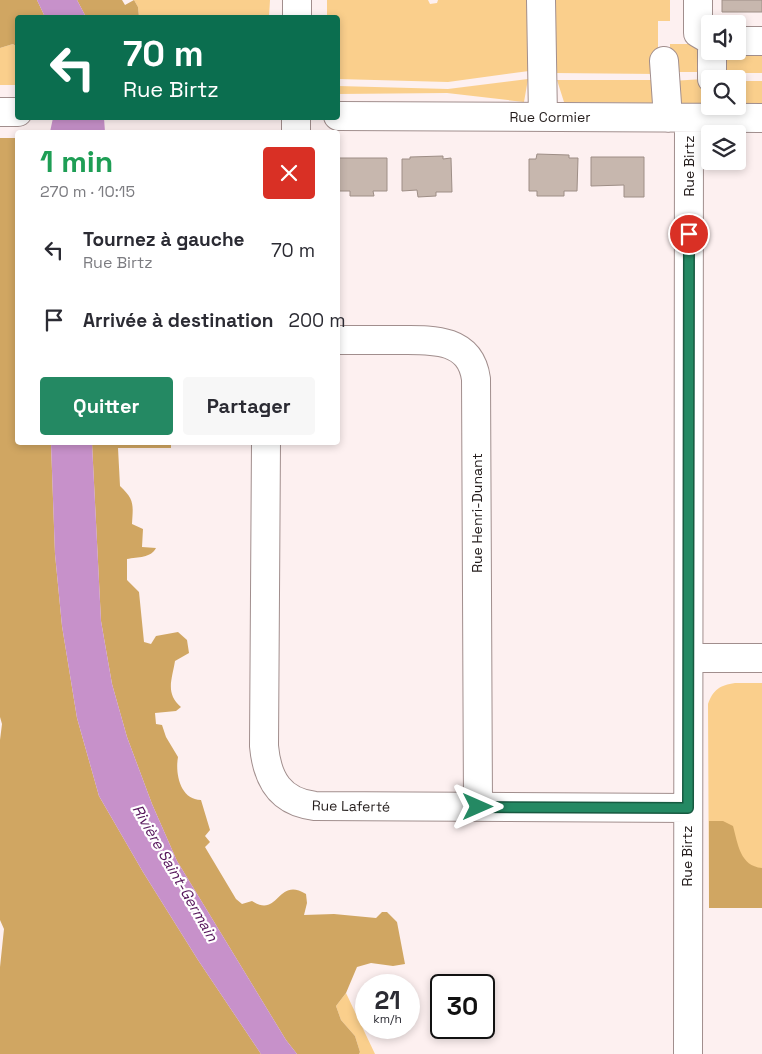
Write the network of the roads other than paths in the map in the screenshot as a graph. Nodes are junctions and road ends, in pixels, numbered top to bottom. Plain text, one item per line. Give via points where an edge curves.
1 (297, 0) edge
2 (541, 0) edge
3 (698, 0) edge
4 (297, 15) edge
5 (701, 36) edge
6 (746, 41) edge
7 (762, 41) edge
8 (664, 61) dead end
9 (0, 112) edge
10 (15, 112) edge
11 (694, 115) edge
12 (340, 116) edge
13 (543, 117) junction
14 (762, 118) edge
15 (340, 340) edge
16 (266, 445) edge
17 (689, 658) junction
18 (762, 658) edge
19 (478, 807) junction
20 (688, 808) junction
21 (688, 1054) edge

1 - 4 street
2 - 13 street
3 - 5 street via 698,34
6 - 7 street
8 - 11 street, Rue Birtz
9 - 10 street
11 - 13 street, Rue Cormier
11 - 14 street, Rue Cormier
11 - 17 street, Rue Birtz
12 - 13 street, Rue Cormier
15 - 19 street, Rue Henri-Dunant via 439,341 458,349 474,367
16 - 19 street, Rue Laferté via 264,746 272,780 287,796 304,805
17 - 18 street
17 - 20 street, Rue Birtz
19 - 20 street, Rue Laferté
20 - 21 street, Rue Birtz

